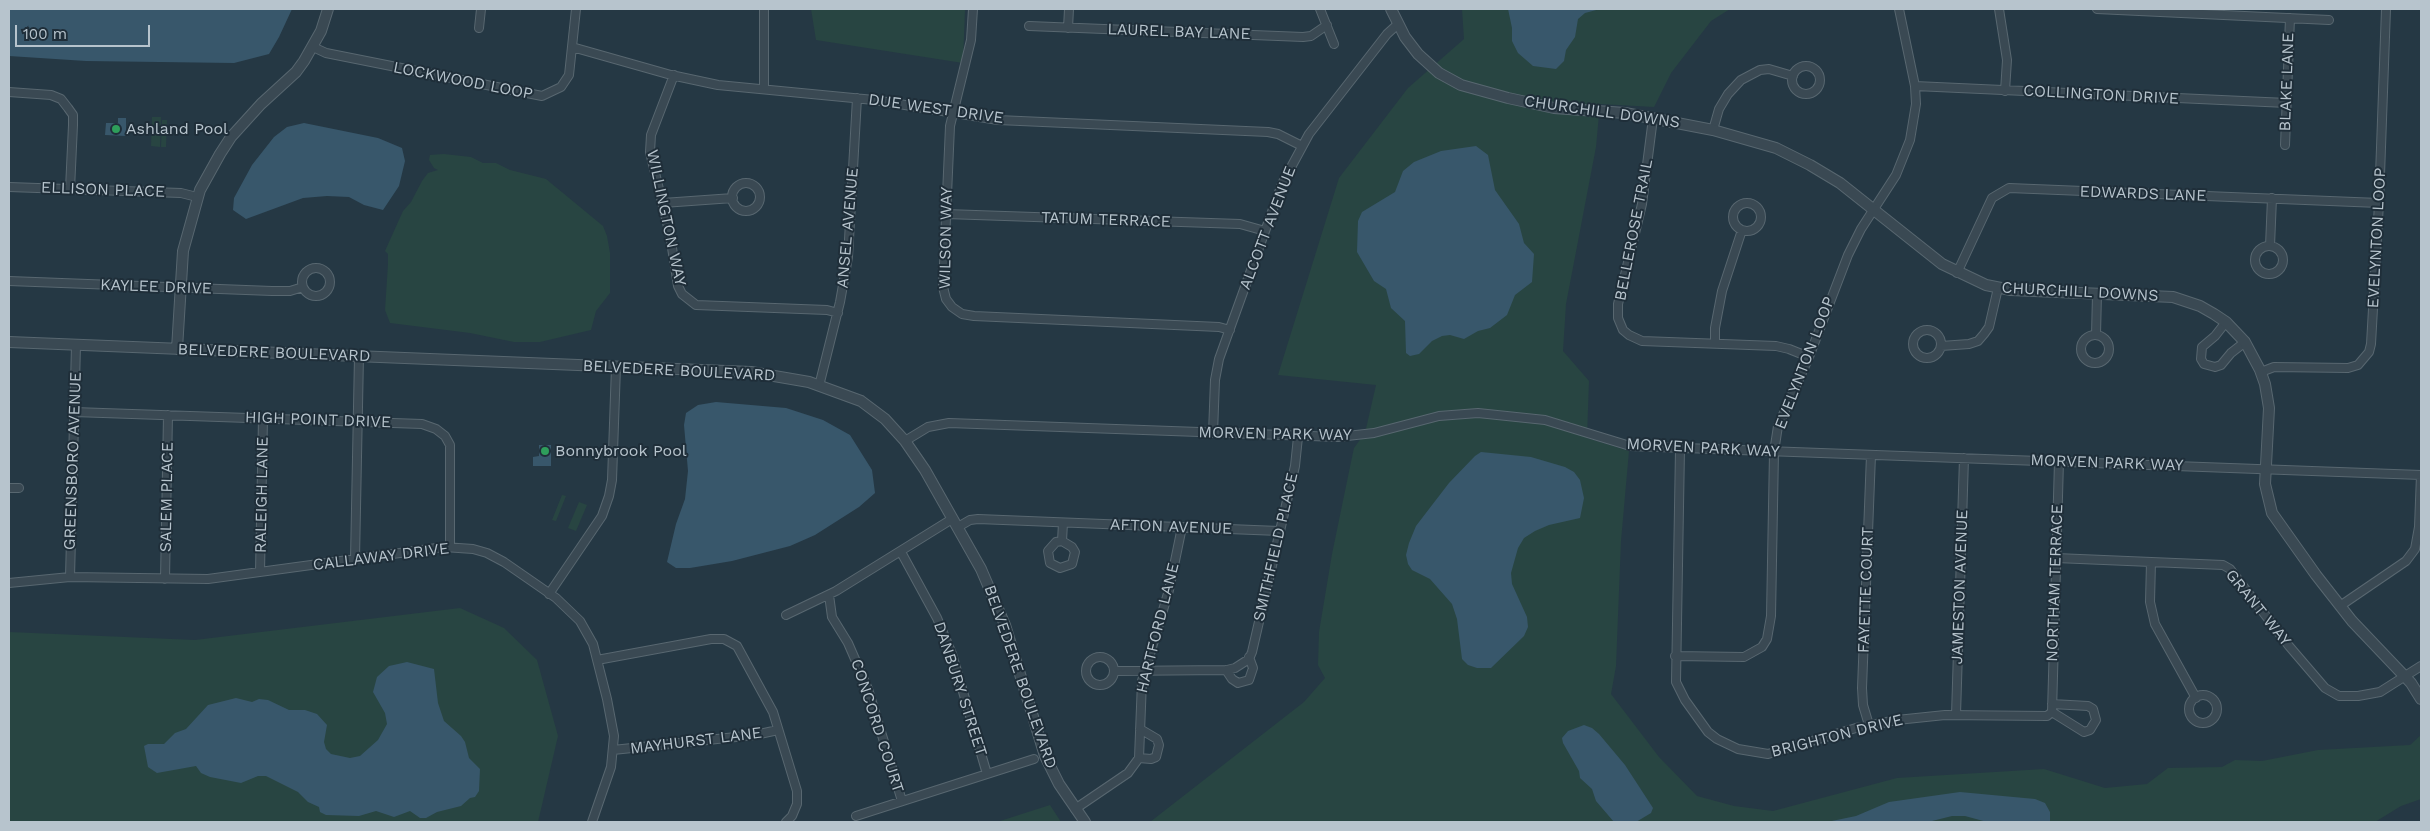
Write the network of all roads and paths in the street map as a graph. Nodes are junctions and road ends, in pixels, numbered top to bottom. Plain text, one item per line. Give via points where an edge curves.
1 (328, 9) edge
2 (481, 9) edge
3 (576, 9) edge
4 (764, 9) edge
5 (973, 9) edge
6 (1069, 9) edge
7 (1320, 9) edge
8 (1391, 9) edge
9 (1899, 9) edge
10 (1999, 9) edge
11 (2008, 9) edge
12 (2097, 9) edge
13 (2386, 9) edge
14 (2002, 18) junction
15 (2290, 18) junction
16 (2329, 20) dead end
17 (1398, 24) junction
18 (1327, 25) junction
19 (1029, 26) dead end
20 (479, 28) dead end
21 (1068, 28) junction
22 (1334, 44) dead end
23 (313, 47) junction
24 (572, 48) junction
25 (674, 75) junction
26 (1793, 76) dead end
27 (1915, 86) junction
28 (764, 89) junction
29 (2004, 91) junction
30 (9, 92) edge
31 (856, 98) junction
32 (2287, 103) junction
33 (951, 112) junction
34 (1653, 118) junction
35 (1713, 130) junction
36 (1302, 146) junction
37 (2285, 146) dead end
38 (9, 187) edge
39 (70, 189) junction
40 (197, 197) junction
41 (732, 198) dead end
42 (2272, 198) junction
43 (2379, 203) junction
44 (663, 204) junction
45 (1874, 210) junction
46 (946, 214) junction
47 (1742, 230) dead end
48 (1265, 231) junction
49 (2270, 246) dead end
50 (1957, 273) junction
51 (9, 281) edge
52 (303, 287) dead end
53 (180, 288) junction
54 (1998, 288) junction
55 (2097, 294) junction
56 (838, 313) junction
57 (2226, 322) junction
58 (1230, 330) junction
59 (2096, 335) dead end
60 (9, 342) edge
61 (2245, 342) junction
62 (1715, 344) junction
63 (76, 345) junction
64 (1941, 346) dead end
65 (176, 349) junction
66 (359, 356) junction
67 (1809, 357) junction
68 (616, 367) junction
69 (2261, 372) junction
70 (819, 386) junction
71 (74, 412) junction
72 (168, 415) junction
73 (263, 418) junction
74 (358, 422) junction
75 (1213, 433) junction
76 (1298, 437) junction
77 (906, 441) junction
78 (1680, 449) junction
79 (1774, 452) junction
80 (1871, 454) junction
81 (1964, 458) junction
82 (2059, 461) junction
83 (2264, 468) junction
84 (2421, 475) edge
85 (9, 488) edge
86 (18, 488) dead end
87 (955, 523) junction
88 (1063, 523) junction
89 (1182, 527) junction
90 (1280, 531) junction
91 (1062, 541) dead end
92 (450, 547) junction
93 (901, 552) junction
94 (2056, 558) junction
95 (355, 559) junction
96 (2151, 562) junction
97 (260, 572) junction
98 (70, 577) junction
99 (165, 579) junction
100 (9, 583) edge
101 (549, 594) junction
102 (829, 595) junction
103 (2340, 606) junction
104 (786, 615) dead end
105 (1675, 656) junction
106 (1249, 657) junction
107 (598, 660) junction
108 (2421, 666) edge
109 (1145, 669) junction
110 (1226, 670) junction
111 (1114, 671) dead end
112 (2405, 677) junction
113 (2196, 698) dead end
114 (2421, 699) edge
115 (2052, 708) junction
116 (1956, 715) junction
117 (1869, 725) junction
118 (1140, 729) junction
119 (778, 730) junction
120 (613, 750) junction
121 (1139, 758) junction
122 (1034, 760) dead end
123 (987, 774) junction
124 (902, 802) junction
125 (1075, 809) junction
126 (856, 816) dead end
127 (592, 822) edge
128 (786, 822) edge
129 (1085, 822) edge

1 - 23 street
2 - 20 street
3 - 24 street, LOCKWOOD LOOP
4 - 28 street
5 - 33 street, WILSON WAY via 971,40
6 - 21 street
7 - 18 street
8 - 17 street, CHURCHILL DOWNS
9 - 27 street, EVELYNTON LOOP
10 - 14 street
11 - 14 street
12 - 15 street
13 - 43 street, EVELYNTON LOOP
14 - 29 street via 2006,60
15 - 16 street
15 - 32 street, BLAKE LANE
17 - 34 street, CHURCHILL DOWNS via 1418,54 1439,73 1461,85 1554,108
17 - 36 street, ALCOTT AVENUE via 1331,104
18 - 21 street, LAUREL BAY LANE via 1311,36
18 - 22 street
19 - 21 street, LAUREL BAY LANE
23 - 24 street, LOCKWOOD LOOP via 326,53 542,96 555,92 566,81
23 - 40 street via 296,72 231,137
24 - 25 street, DUE WEST DRIVE
25 - 28 street, DUE WEST DRIVE via 718,85
25 - 44 street, WILLINGTON WAY via 650,143 651,162
26 - 35 street via 1770,69 1760,70 1741,80 1719,109
27 - 29 street, COLLINGTON DRIVE
27 - 45 street, EVELYNTON LOOP via 1910,140 1896,175
28 - 31 street, DUE WEST DRIVE
29 - 32 street, COLLINGTON DRIVE
30 - 39 street via 51,95 61,99 68,108 73,125
31 - 33 street, DUE WEST DRIVE
31 - 56 street, ANSEL AVENUE via 851,232
32 - 37 street, BLAKE LANE
33 - 36 street, DUE WEST DRIVE via 1020,121 1268,132
33 - 46 street, WILSON WAY
34 - 35 street, CHURCHILL DOWNS
34 - 62 street, BELLEROSE TRAIL via 1642,204 1618,304 1620,324 1629,336 1642,341
35 - 45 street, CHURCHILL DOWNS via 1759,142 1794,156 1833,179
36 - 48 street, ALCOTT AVENUE via 1282,184
38 - 39 street, ELLISON PLACE
39 - 40 street, ELLISON PLACE via 181,193
40 - 53 street via 184,244
41 - 44 street
42 - 43 street, EDWARDS LANE
42 - 49 street
42 - 50 street, EDWARDS LANE via 2009,188 1992,198
43 - 69 street, EVELYNTON LOOP via 2369,352 2358,365 2348,368 2274,367
44 - 56 street, WILLINGTON WAY via 678,286 682,294 696,305
45 - 50 street, CHURCHILL DOWNS
45 - 67 street, EVELYNTON LOOP via 1860,229 1848,255
46 - 48 street, TATUM TERRACE via 1240,224
46 - 58 street, WILSON WAY via 943,286 946,299 962,314
47 - 62 street via 1722,291
48 - 58 street, ALCOTT AVENUE
50 - 54 street, CHURCHILL DOWNS
51 - 53 street, KAYLEE DRIVE
52 - 53 street, KAYLEE DRIVE via 290,291
53 - 65 street
54 - 55 street, CHURCHILL DOWNS
54 - 64 street via 1989,327 1978,341
55 - 57 street, CHURCHILL DOWNS via 2174,297 2200,306
55 - 59 street
56 - 70 street, ANSEL AVENUE
57 - 61 street, CHURCHILL DOWNS
57 - 61 street via 2202,347 2204,364 2221,365
58 - 75 street, ALCOTT AVENUE via 1216,371
60 - 63 street, BELVEDERE BOULEVARD
61 - 69 street, CHURCHILL DOWNS
62 - 67 street, BELLEROSE TRAIL via 1776,346
63 - 65 street, BELVEDERE BOULEVARD
63 - 71 street, GREENSBORO AVENUE
65 - 66 street, BELVEDERE BOULEVARD
66 - 68 street, BELVEDERE BOULEVARD
66 - 74 street
67 - 79 street, EVELYNTON LOOP via 1782,415
68 - 70 street, BELVEDERE BOULEVARD via 751,372
68 - 101 street via 609,496 602,516
69 - 83 street, CHURCHILL DOWNS via 2269,408
70 - 77 street, BELVEDERE BOULEVARD via 860,401 885,419
71 - 72 street, HIGH POINT DRIVE
71 - 98 street, GREENSBORO AVENUE
72 - 73 street, HIGH POINT DRIVE
72 - 99 street, SALEM PLACE
73 - 74 street, HIGH POINT DRIVE
73 - 97 street, RALEIGH LANE
74 - 92 street, HIGH POINT DRIVE via 422,424 445,436 452,455
74 - 95 street
75 - 76 street, MORVEN PARK WAY
75 - 77 street, MORVEN PARK WAY via 948,423 928,428
76 - 78 street, MORVEN PARK WAY via 1357,436 1439,416 1478,413 1545,420 1630,446
76 - 90 street, SMITHFIELD PLACE via 1295,466
77 - 87 street, BELVEDERE BOULEVARD
78 - 79 street, MORVEN PARK WAY
78 - 105 street, BRIGHTON DRIVE
79 - 80 street, MORVEN PARK WAY
79 - 105 street, EVELYNTON LOOP via 1767,639 1762,647 1744,657
80 - 81 street, MORVEN PARK WAY
80 - 117 street, FAYETTE COURT via 1862,688
81 - 82 street, MORVEN PARK WAY
81 - 116 street, JAMESTON AVENUE
82 - 83 street, MORVEN PARK WAY
82 - 94 street, NORTHAM TERRACE
83 - 84 street, MORVEN PARK WAY
83 - 103 street, CHURCHILL DOWNS via 2266,494 2272,513
84 - 103 street via 2415,550 2406,561
85 - 86 street
87 - 88 street, AFTON AVENUE via 978,519
87 - 93 street, AFTON AVENUE
87 - 125 street, BELVEDERE BOULEVARD via 994,596 1045,756
88 - 89 street, AFTON AVENUE
88 - 91 street
89 - 90 street, AFTON AVENUE
89 - 109 street, HARTFORD LANE
90 - 106 street, SMITHFIELD PLACE
92 - 95 street, CALLAWAY DRIVE
92 - 101 street, CALLAWAY DRIVE via 473,549 504,562
93 - 102 street, AFTON AVENUE
93 - 123 street, DANBURY STREET via 937,618 952,654
94 - 96 street, GRANT WAY
94 - 115 street, NORTHAM TERRACE
95 - 97 street, CALLAWAY DRIVE
96 - 112 street, GRANT WAY via 2215,564 2230,569 2289,646 2331,693 2348,697 2370,695 2390,688
96 - 113 street via 2150,602 2155,624
97 - 99 street, CALLAWAY DRIVE via 208,579
98 - 99 street, CALLAWAY DRIVE
98 - 100 street, CALLAWAY DRIVE
101 - 107 street, CALLAWAY DRIVE via 580,621
102 - 104 street, AFTON AVENUE
102 - 124 street, CONCORD COURT via 832,617 848,643 868,689
103 - 112 street, CHURCHILL DOWNS
105 - 117 street, BRIGHTON DRIVE via 1676,682 1685,700 1708,732 1738,750 1779,752
106 - 110 street, SMITHFIELD PLACE via 1235,668
106 - 110 street, SMITHFIELD PLACE via 1254,668 1249,680 1238,682
107 - 119 street via 724,639 737,646 748,663 773,712
107 - 120 street, CALLAWAY DRIVE via 611,719
108 - 112 street
109 - 110 street, SMITHFIELD PLACE
109 - 111 street, SMITHFIELD PLACE
109 - 118 street, HARTFORD LANE via 1140,692
112 - 114 street, CHURCHILL DOWNS
115 - 115 street, BRIGHTON DRIVE via 2088,706 2093,709 2096,720 2090,730 2084,732
115 - 116 street, BRIGHTON DRIVE via 2046,716
116 - 117 street, BRIGHTON DRIVE via 1923,716
118 - 121 street, HARTFORD LANE
118 - 121 street via 1157,739 1159,745 1156,757
119 - 120 street, MAYHURST LANE
119 - 128 street via 797,791 797,804
120 - 127 street, CALLAWAY DRIVE via 608,779
121 - 125 street via 1128,773
122 - 123 street
123 - 124 street
124 - 126 street
125 - 129 street, BELVEDERE BOULEVARD

